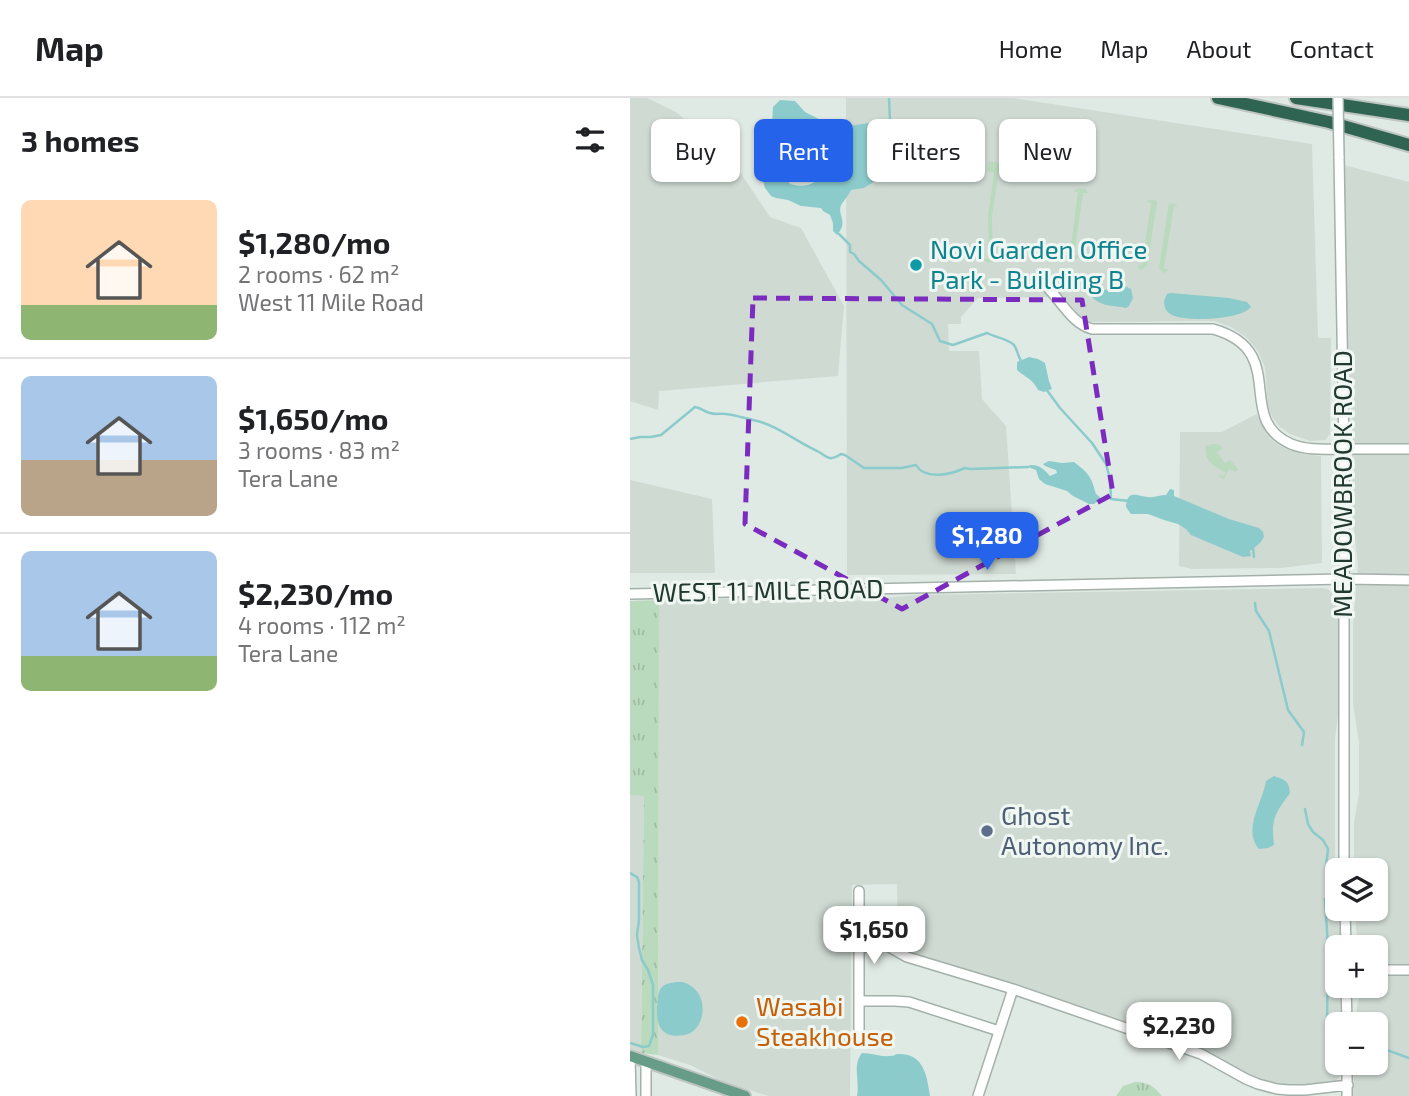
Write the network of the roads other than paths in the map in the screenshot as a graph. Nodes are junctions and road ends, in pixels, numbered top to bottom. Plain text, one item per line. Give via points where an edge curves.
1 (1218, 98) edge
2 (1296, 98) edge
3 (1338, 98) edge
4 (1409, 115) edge
5 (1409, 145) edge
6 (1045, 286) dead end
7 (1344, 449) junction
8 (1409, 449) edge
9 (1345, 579) junction
10 (1409, 580) edge
11 (630, 594) edge
12 (1344, 858) edge
13 (859, 891) dead end
14 (860, 949) junction
15 (1388, 970) edge
16 (1409, 970) edge
17 (1013, 989) junction
18 (859, 1001) junction
19 (999, 1031) junction
20 (859, 1040) dead end
21 (630, 1056) edge
22 (646, 1062) junction
23 (1348, 1075) edge
24 (1258, 1084) junction
25 (1348, 1085) junction
26 (631, 1096) edge
27 (646, 1096) edge
28 (745, 1096) edge
29 (978, 1096) edge
30 (1254, 1096) edge
31 (1348, 1096) edge

1 - 5 highway
2 - 4 highway
3 - 7 street, MEADOWBROOK ROAD, bridge
6 - 7 street via 1077,321 1092,329 1213,329 1232,335 1254,358 1263,413 1272,429 1303,447
7 - 8 street
7 - 9 street, MEADOWBROOK ROAD
9 - 10 street, WEST 11 MILE ROAD
9 - 11 street, WEST 11 MILE ROAD
9 - 12 street, MEADOWBROOK ROAD
13 - 14 street
14 - 17 street via 886,945 907,957
14 - 18 street
15 - 16 street
17 - 19 street
17 - 24 street via 1201,1054
18 - 19 street via 909,1002
18 - 20 street
19 - 29 street
21 - 22 main road
21 - 26 street
22 - 27 street
22 - 28 main road
23 - 25 street
24 - 25 street via 1295,1090
24 - 30 street
25 - 31 street

